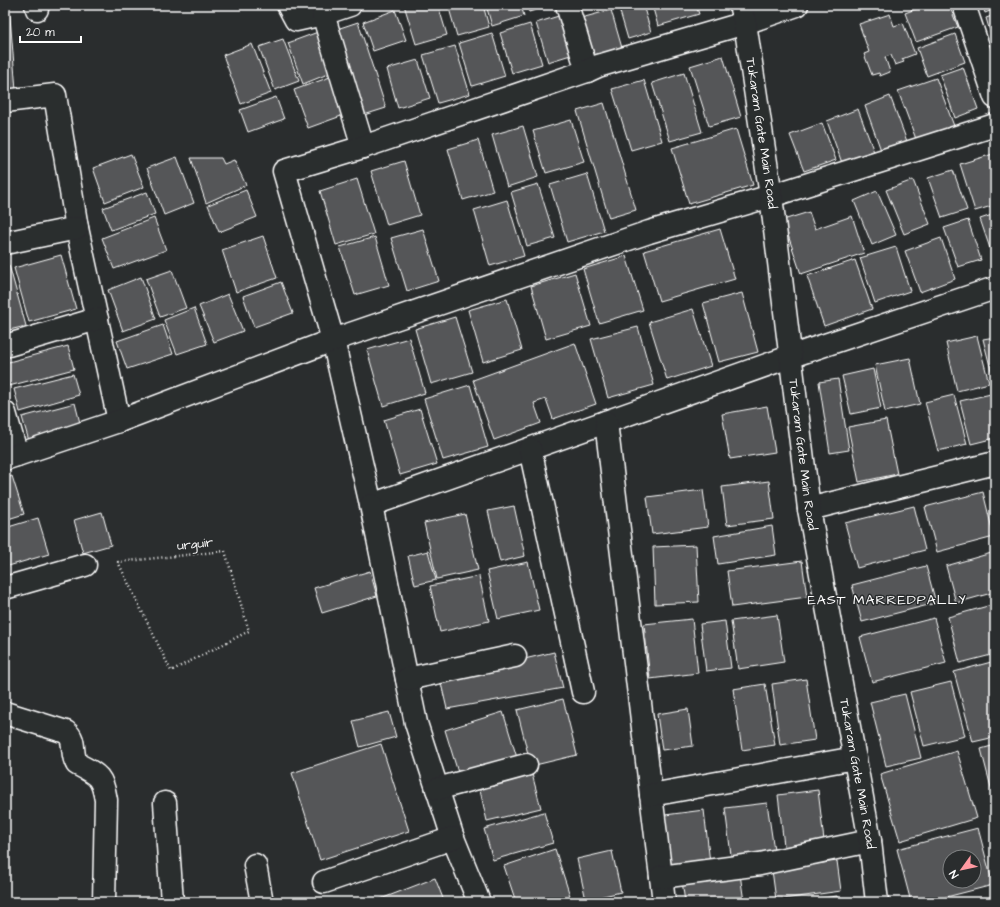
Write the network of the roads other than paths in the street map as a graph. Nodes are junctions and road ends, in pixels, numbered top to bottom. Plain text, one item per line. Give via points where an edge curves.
1 (288, 5) edge
2 (350, 5) edge
3 (568, 5) edge
4 (797, 5) edge
5 (964, 5) edge
6 (323, 14) junction
7 (742, 14) edge
8 (587, 71) junction
9 (995, 97) edge
10 (5, 101) edge
11 (995, 125) edge
12 (363, 147) junction
13 (771, 196) junction
14 (77, 228) junction
15 (5, 243) edge
16 (995, 288) edge
17 (97, 319) junction
18 (333, 340) junction
19 (5, 346) edge
20 (792, 356) junction
21 (5, 413) edge
22 (119, 421) junction
23 (606, 422) junction
24 (530, 449) junction
25 (11, 457) edge
26 (995, 463) edge
27 (370, 505) junction
28 (809, 509) junction
29 (85, 565) dead end
30 (5, 588) edge
31 (515, 656) dead end
32 (407, 679) junction
33 (583, 692) dead end
34 (5, 713) edge
35 (856, 758) junction
36 (526, 765) dead end
37 (437, 789) junction
38 (651, 795) junction
39 (165, 803) dead end
40 (453, 838) junction
41 (870, 841) junction
42 (255, 865) dead end
43 (661, 877) junction
44 (324, 882) dead end
45 (104, 902) edge
46 (172, 902) edge
47 (262, 902) edge
48 (477, 902) edge
49 (664, 902) edge
50 (877, 902) edge

1 - 6 street via 296,20
2 - 6 street
3 - 8 street
4 - 7 street
5 - 9 street
6 - 12 street
7 - 8 street
7 - 13 street, Tukaram Gate Main Road
8 - 12 street
10 - 14 street via 54,95
11 - 13 street
12 - 18 street via 284,171
13 - 18 street via 649,232
13 - 20 street, Tukaram Gate Main Road
14 - 15 street
14 - 17 street
16 - 20 street
17 - 19 street
17 - 22 street
18 - 22 street
18 - 27 street
20 - 23 street
20 - 28 street, Tukaram Gate Main Road
21 - 25 street
22 - 25 street
23 - 24 street
23 - 38 street
24 - 27 street
24 - 33 street
26 - 28 street
27 - 32 street
28 - 35 street, Tukaram Gate Main Road
29 - 30 street
31 - 32 street
32 - 37 street via 416,722
34 - 45 street via 66,732 72,738 77,764 93,772 104,786
35 - 38 street
35 - 41 street, Tukaram Gate Main Road
36 - 37 street
37 - 40 street
38 - 43 street
39 - 46 street
40 - 44 street
40 - 48 street
41 - 43 street via 760,864
41 - 50 street, Tukaram Gate Main Road
42 - 47 street
43 - 49 street

